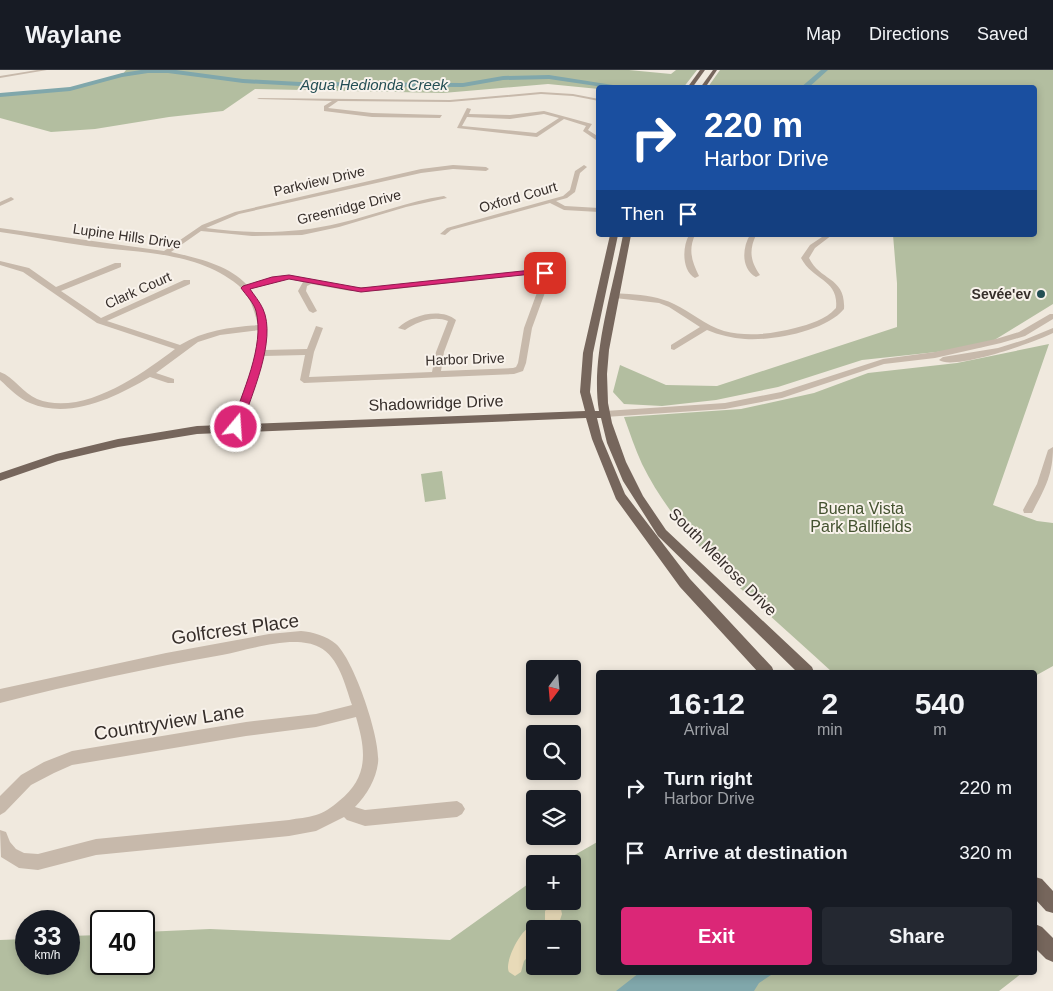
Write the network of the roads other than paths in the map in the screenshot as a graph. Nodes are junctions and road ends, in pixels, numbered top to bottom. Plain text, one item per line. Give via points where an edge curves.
1 (45, 70) edge
2 (703, 70) edge
3 (715, 70) edge
4 (0, 77) edge
5 (691, 85) edge
6 (704, 85) edge
7 (259, 99) dead end
8 (596, 99) edge
9 (337, 100) junction
10 (469, 110) dead end
11 (440, 116) dead end
12 (465, 116) junction
13 (564, 117) junction
14 (596, 138) edge
15 (584, 167) dead end
16 (486, 169) dead end
17 (444, 198) dead end
18 (11, 199) dead end
19 (550, 201) junction
20 (0, 204) edge
21 (596, 210) edge
22 (200, 229) junction
23 (0, 230) edge
24 (443, 234) dead end
25 (614, 237) edge
26 (627, 237) edge
27 (691, 237) edge
28 (752, 237) edge
29 (826, 237) edge
30 (167, 252) junction
31 (0, 263) edge
32 (118, 265) dead end
33 (756, 275) dead end
34 (695, 276) dead end
35 (311, 280) junction
36 (187, 282) dead end
37 (245, 288) junction
38 (56, 290) junction
39 (615, 296) junction
40 (313, 311) dead end
41 (1053, 316) edge
42 (100, 322) junction
43 (263, 327) junction
44 (706, 327) junction
45 (319, 328) dead end
46 (402, 328) dead end
47 (1053, 330) edge
48 (674, 347) dead end
49 (181, 348) junction
50 (310, 352) junction
51 (260, 353) junction
52 (875, 366) junction
53 (148, 373) junction
54 (436, 373) junction
55 (0, 375) edge
56 (170, 380) dead end
57 (589, 414) junction
58 (605, 414) junction
59 (236, 427) junction
60 (1053, 450) edge
61 (0, 477) edge
62 (1042, 484) junction
63 (1053, 488) edge
64 (1028, 510) dead end
65 (765, 670) edge
66 (805, 670) edge
67 (0, 696) edge
68 (359, 709) junction
69 (0, 807) edge
70 (346, 807) junction
71 (457, 809) dead end
72 (0, 838) edge
73 (1037, 888) edge
74 (1053, 904) edge
75 (1037, 936) edge
76 (1053, 952) edge

1 - 4 street
2 - 5 main road
3 - 6 main road
7 - 9 street
8 - 9 street via 532,93 450,101
9 - 11 street via 326,110 372,115
10 - 12 street
12 - 13 street via 510,117 544,112
12 - 13 street via 460,127 537,135
13 - 14 street via 590,125 585,130
15 - 19 street, Oxford Court via 577,172 572,191
16 - 22 street, Parkview Drive via 453,167 421,171 237,213
17 - 22 street, Greenridge Drive via 305,233 252,236
18 - 20 street
19 - 21 street via 564,208
19 - 24 street, Oxford Court
22 - 30 street, Parkview Drive
23 - 30 street, Lupine Hills Drive
25 - 57 main road, South Melrose Drive via 588,353 585,392
26 - 39 main road, South Melrose Drive
27 - 34 street via 686,250
28 - 33 street via 746,254
29 - 44 street via 815,243 805,258 841,296 840,310 832,318 760,337 728,335
30 - 37 street, Lupine Hills Drive via 210,264
31 - 38 street via 26,270
32 - 38 street
35 - 37 street, Harbor Drive via 289,277
35 - 40 street via 302,291
35 - 54 street, Harbor Drive via 361,290 545,273 547,276 528,328 520,369
36 - 42 street, Clark Court
37 - 43 street, Lupine Hills Drive via 260,309
38 - 42 street
39 - 44 street via 643,297 668,304
39 - 58 main road, South Melrose Drive via 602,360
41 - 52 street, Shadowridge Drive via 1022,334 998,342
42 - 49 street
43 - 49 street via 229,330 194,340
43 - 51 street, Lupine Hills Drive
44 - 48 street
45 - 50 street, Harbor Drive
46 - 54 street via 414,319 443,316 452,320
47 - 52 street, Shadowridge Drive via 1033,340 985,354 890,367
49 - 53 street
50 - 51 street
50 - 54 street, Harbor Drive via 304,380
51 - 59 street, Lupine Hills Drive
52 - 58 street, Shadowridge Drive via 782,395 725,406
53 - 55 street via 100,397 56,406 35,402
53 - 56 street
57 - 58 main road, Shadowridge Drive
57 - 59 main road, Shadowridge Drive
57 - 65 main road, South Melrose Drive via 620,496 685,583
58 - 66 main road, South Melrose Drive via 625,471 647,513 662,533
59 - 61 main road, Shadowridge Drive via 179,432 118,443 56,458
60 - 62 street
62 - 63 street
62 - 64 street
67 - 68 street, Golfcrest Place via 104,671 296,637 313,639 333,649 343,664
68 - 69 street, Countryview Lane via 318,722 248,728 72,758 26,780
68 - 70 street, Golfcrest Place via 370,741 371,760 363,782
70 - 71 street via 352,815 365,818
70 - 72 street, Golfcrest Place via 316,824 82,849 31,862 13,857 3,847
73 - 74 main road
75 - 76 main road

